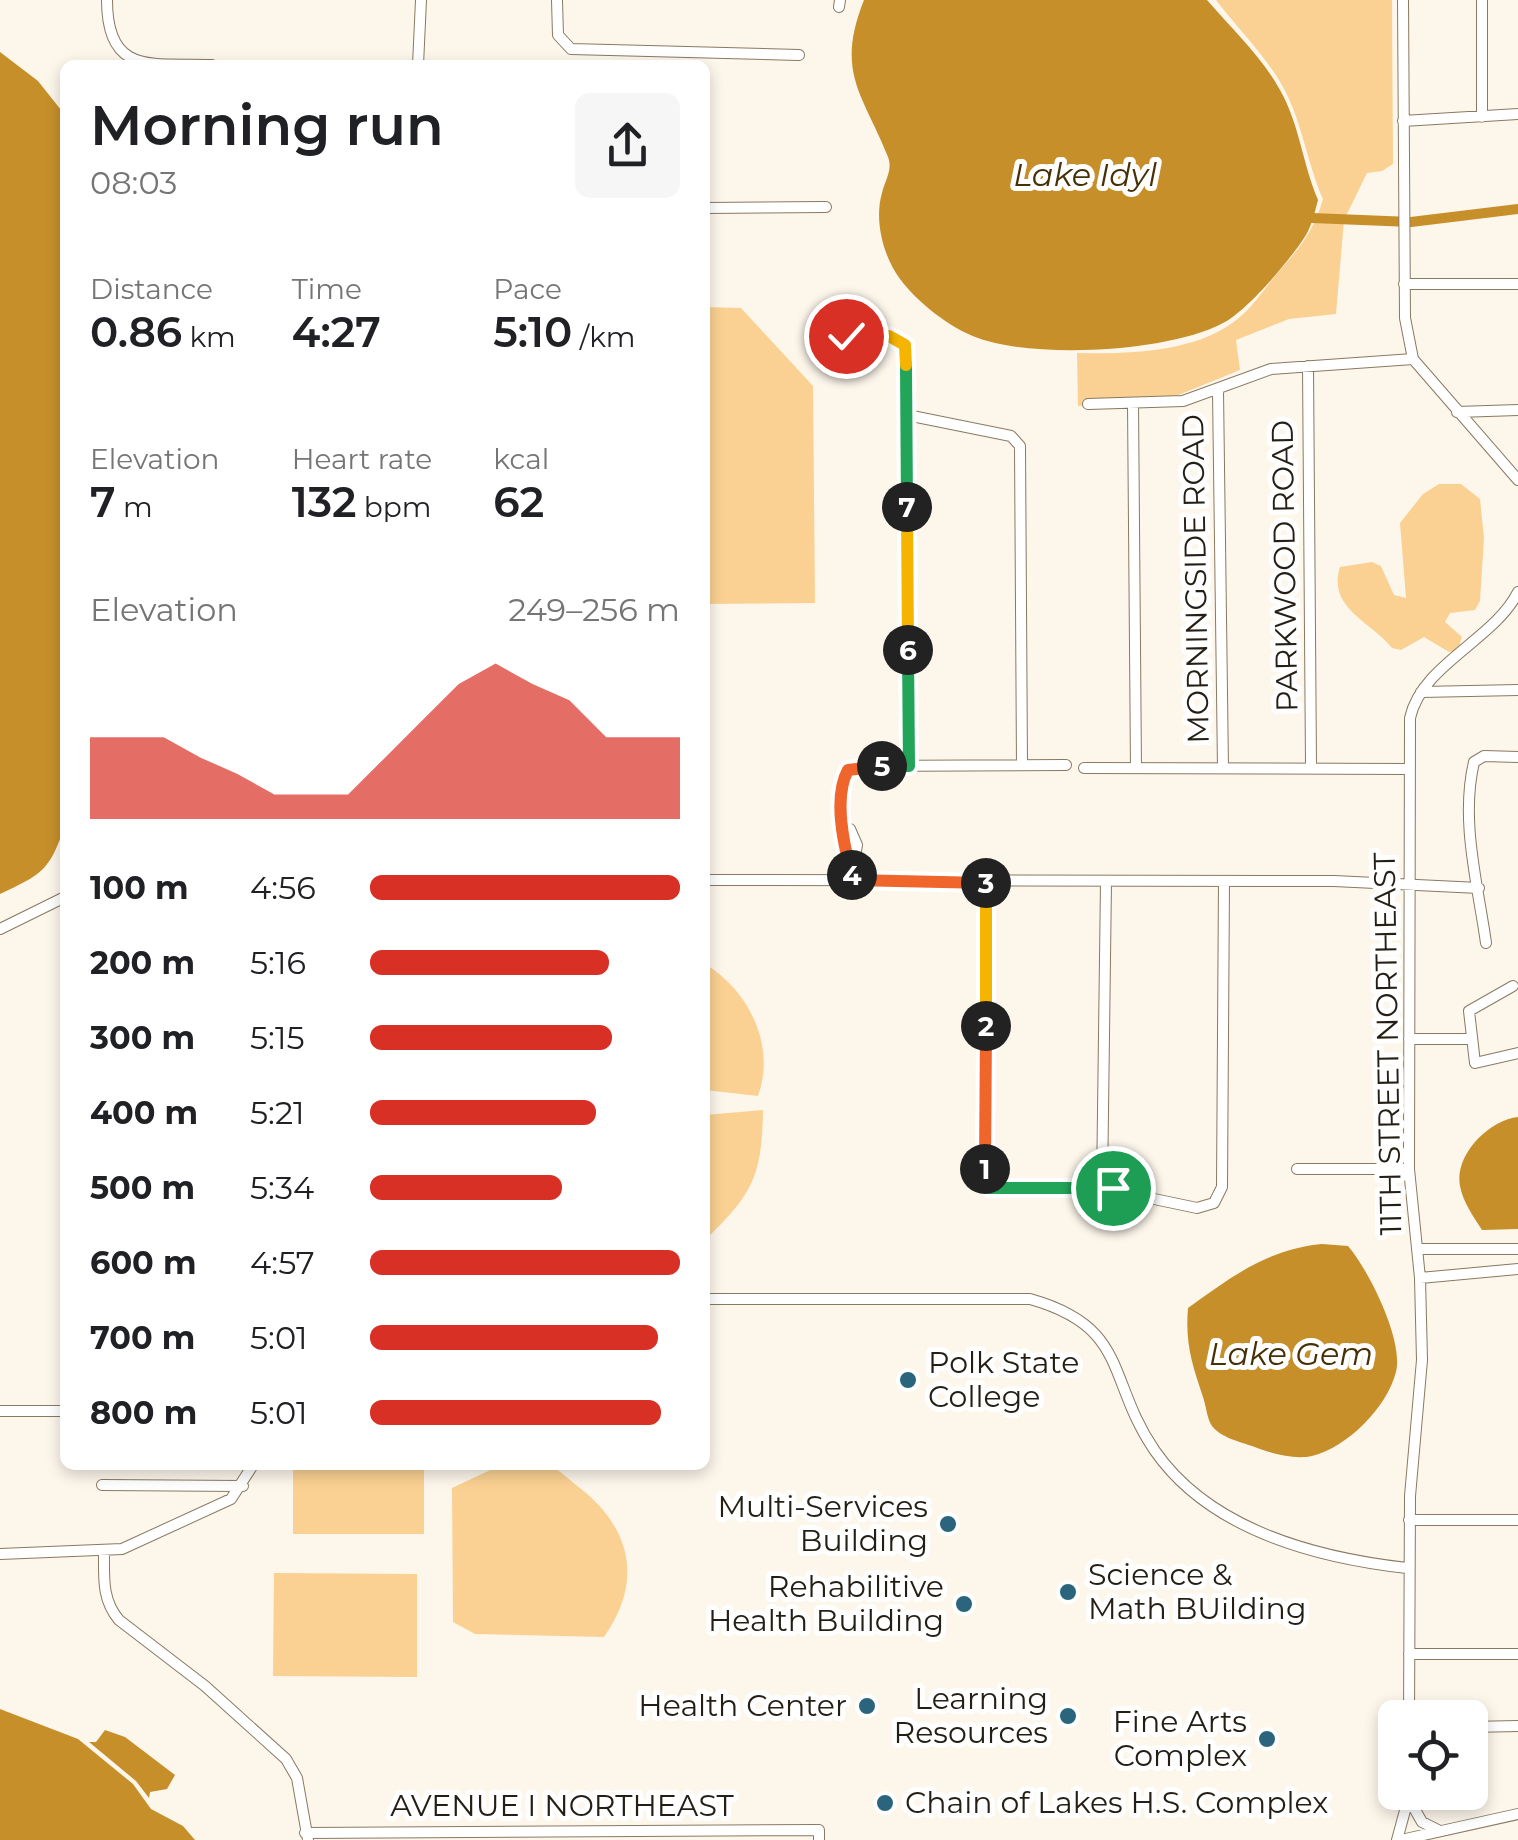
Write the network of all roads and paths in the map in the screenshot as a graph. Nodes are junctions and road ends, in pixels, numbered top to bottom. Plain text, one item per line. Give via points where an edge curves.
1 (108, 0) edge
2 (421, 0) edge
3 (557, 0) edge
4 (1402, 0) edge
5 (1482, 0) edge
6 (799, 55) dead end
7 (140, 60) edge
8 (418, 60) edge
9 (1518, 114) edge
10 (1482, 117) junction
11 (1402, 121) junction
12 (826, 206) dead end
13 (710, 208) edge
14 (1404, 284) junction
15 (1518, 284) edge
16 (846, 336) dead end
17 (1413, 359) junction
18 (1308, 366) junction
19 (1218, 391) junction
20 (1088, 404) dead end
21 (1133, 404) junction
22 (1518, 410) edge
23 (1457, 412) junction
24 (907, 414) junction
25 (1518, 480) edge
26 (1518, 592) edge
27 (1518, 690) edge
28 (1420, 692) junction
29 (1518, 756) edge
30 (1022, 765) junction
31 (1066, 765) dead end
32 (909, 766) junction
33 (1312, 766) junction
34 (1084, 768) dead end
35 (1136, 768) junction
36 (1223, 768) junction
37 (1408, 768) junction
38 (852, 875) junction
39 (710, 880) edge
40 (986, 880) junction
41 (1106, 882) junction
42 (1224, 882) junction
43 (1408, 882) junction
44 (1479, 888) junction
45 (60, 899) edge
46 (0, 929) edge
47 (1486, 943) dead end
48 (1514, 986) dead end
49 (1409, 1039) junction
50 (1469, 1039) junction
51 (1518, 1053) edge
52 (1297, 1169) dead end
53 (1409, 1169) junction
54 (1102, 1188) junction
55 (1418, 1249) junction
56 (1518, 1249) edge
57 (1518, 1269) edge
58 (1420, 1278) junction
59 (710, 1299) edge
60 (0, 1411) edge
61 (60, 1411) edge
62 (250, 1470) edge
63 (102, 1485) dead end
64 (243, 1486) junction
65 (1410, 1520) junction
66 (1518, 1520) edge
67 (104, 1553) junction
68 (0, 1554) edge
69 (1408, 1568) junction
70 (1409, 1654) junction
71 (1518, 1654) edge
72 (1409, 1700) edge
73 (1518, 1726) edge
74 (1488, 1727) edge
75 (1406, 1810) edge
76 (1414, 1810) edge
77 (1518, 1814) edge
78 (1438, 1830) junction
79 (521, 1835) edge
80 (819, 1835) edge
81 (306, 1836) edge
82 (1399, 1840) edge

1 - 7 street via 108,32 120,52
2 - 8 street
3 - 6 street via 561,43 571,49
4 - 11 street
5 - 10 street
9 - 10 street
10 - 11 street
11 - 14 street
12 - 13 street
14 - 15 street
14 - 17 street
16 - 24 street via 889,336 905,345
17 - 18 street
17 - 23 street
18 - 19 street via 1271,369
18 - 33 street, PARKWOOD ROAD
19 - 21 street
19 - 36 street, MORNINGSIDE ROAD
20 - 21 street
21 - 35 street
22 - 23 street
23 - 25 street
24 - 30 street via 1011,436 1020,446
24 - 32 street
26 - 28 street
27 - 28 street
28 - 37 street, 11TH STREET NORTHEAST via 1410,718
29 - 44 street via 1474,762 1470,840
30 - 31 street
30 - 32 street
32 - 38 street via 848,770 843,779 843,814 856,845
33 - 36 street
33 - 37 street
34 - 35 street
35 - 36 street
37 - 43 street, 11TH STREET NORTHEAST
38 - 39 street
38 - 40 street
40 - 41 street
40 - 54 street via 988,1184
41 - 42 street
41 - 54 street
42 - 43 street
42 - 54 street via 1222,1187 1214,1203 1197,1208
43 - 44 street
43 - 49 street, 11TH STREET NORTHEAST
44 - 47 street
45 - 46 street
48 - 50 street via 1469,1012
49 - 50 street
49 - 53 street, 11TH STREET NORTHEAST
50 - 51 street via 1475,1064
52 - 53 street
53 - 55 street, 11TH STREET NORTHEAST
55 - 56 street
55 - 58 street, 11TH STREET NORTHEAST
57 - 58 street
58 - 65 street, 11TH STREET NORTHEAST via 1422,1360
59 - 69 street via 1013,1298 1064,1308 1110,1350 1138,1422 1157,1454 1186,1482 1226,1512 1312,1552
60 - 61 street
62 - 64 street
63 - 64 street
64 - 67 street via 231,1499
65 - 66 street
65 - 69 street, 11TH STREET NORTHEAST
67 - 68 street
67 - 81 street via 109,1608 286,1759 297,1778
69 - 70 street, 11TH STREET NORTHEAST
70 - 71 street
70 - 72 street, 11TH STREET NORTHEAST
73 - 74 street
75 - 82 street
76 - 78 street
77 - 78 street
78 - 82 street
79 - 80 street, AVENUE I NORTHEAST
79 - 81 street, AVENUE I NORTHEAST

